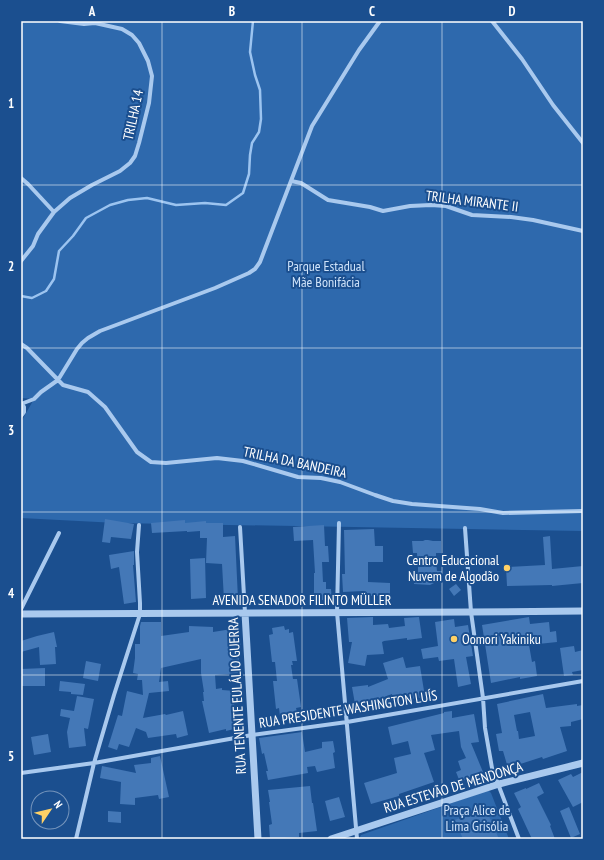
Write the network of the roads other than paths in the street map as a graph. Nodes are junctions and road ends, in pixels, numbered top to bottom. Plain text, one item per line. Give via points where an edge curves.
1 (60, 21) edge
2 (380, 21) edge
3 (492, 21) edge
4 (583, 143) edge
5 (21, 178) edge
6 (291, 181) junction
7 (54, 212) junction
8 (583, 231) edge
9 (21, 262) edge
10 (21, 344) edge
11 (58, 380) junction
12 (21, 404) edge
13 (21, 416) edge
14 (583, 511) edge
15 (339, 523) dead end
16 (139, 525) dead end
17 (240, 527) dead end
18 (465, 528) dead end
19 (60, 533) dead end
20 (21, 609) edge
21 (583, 610) edge
22 (337, 612) junction
23 (471, 612) junction
24 (246, 613) junction
25 (21, 614) edge
26 (140, 614) junction
27 (583, 681) edge
28 (483, 698) junction
29 (347, 722) junction
30 (252, 734) junction
31 (94, 763) junction
32 (583, 763) edge
33 (21, 773) edge
34 (499, 784) junction
35 (356, 831) junction
36 (76, 839) edge
37 (258, 839) edge
38 (331, 839) edge
39 (357, 839) edge
40 (519, 839) edge

1 - 7 street, TRILHA 14 via 122,28 139,43 152,76 149,103 139,143 130,163 120,172 70,198
2 - 6 street via 312,126
3 - 4 street
5 - 7 street
6 - 8 street, TRILHA MIRANTE II via 300,183 328,200 383,211 410,206 446,206 472,215 533,220
6 - 11 street via 255,269 214,288 100,331 77,348
7 - 9 street, TRILHA 14
10 - 11 street, TRILHA DA BANDEIRA
11 - 12 street via 34,399
11 - 14 street, TRILHA DA BANDEIRA via 63,385 88,392 105,407 137,452 151,462 217,458 243,461 298,477 340,482 376,496 412,504 504,513
12 - 13 street via 24,406 24,412
15 - 22 street
16 - 26 street via 137,552
17 - 24 street, RUA TENENTE EULÁLIO GUERRA
18 - 23 street
19 - 20 street
21 - 23 street, AVENIDA SENADOR FILINTO MÜLLER
22 - 23 street, AVENIDA SENADOR FILINTO MÜLLER
22 - 24 street, AVENIDA SENADOR FILINTO MÜLLER
22 - 29 street
23 - 28 street
24 - 26 street, AVENIDA SENADOR FILINTO MÜLLER
24 - 30 street, RUA TENENTE EULÁLIO GUERRA
25 - 26 street, AVENIDA SENADOR FILINTO MÜLLER
26 - 31 street
27 - 28 street, RUA PRESIDENTE WASHINGTON LUÍS
28 - 29 street, RUA PRESIDENTE WASHINGTON LUÍS
28 - 34 street via 492,768
29 - 30 street, RUA PRESIDENTE WASHINGTON LUÍS
29 - 35 street
30 - 31 street, RUA PRESIDENTE WASHINGTON LUÍS
30 - 37 street, RUA TENENTE EULÁLIO GUERRA
31 - 33 street, RUA PRESIDENTE WASHINGTON LUÍS
31 - 36 street
32 - 34 street, RUA ESTEVÃO DE MENDONÇA
34 - 35 street, RUA ESTEVÃO DE MENDONÇA
34 - 40 street
35 - 38 street, RUA ESTEVÃO DE MENDONÇA
35 - 39 street

